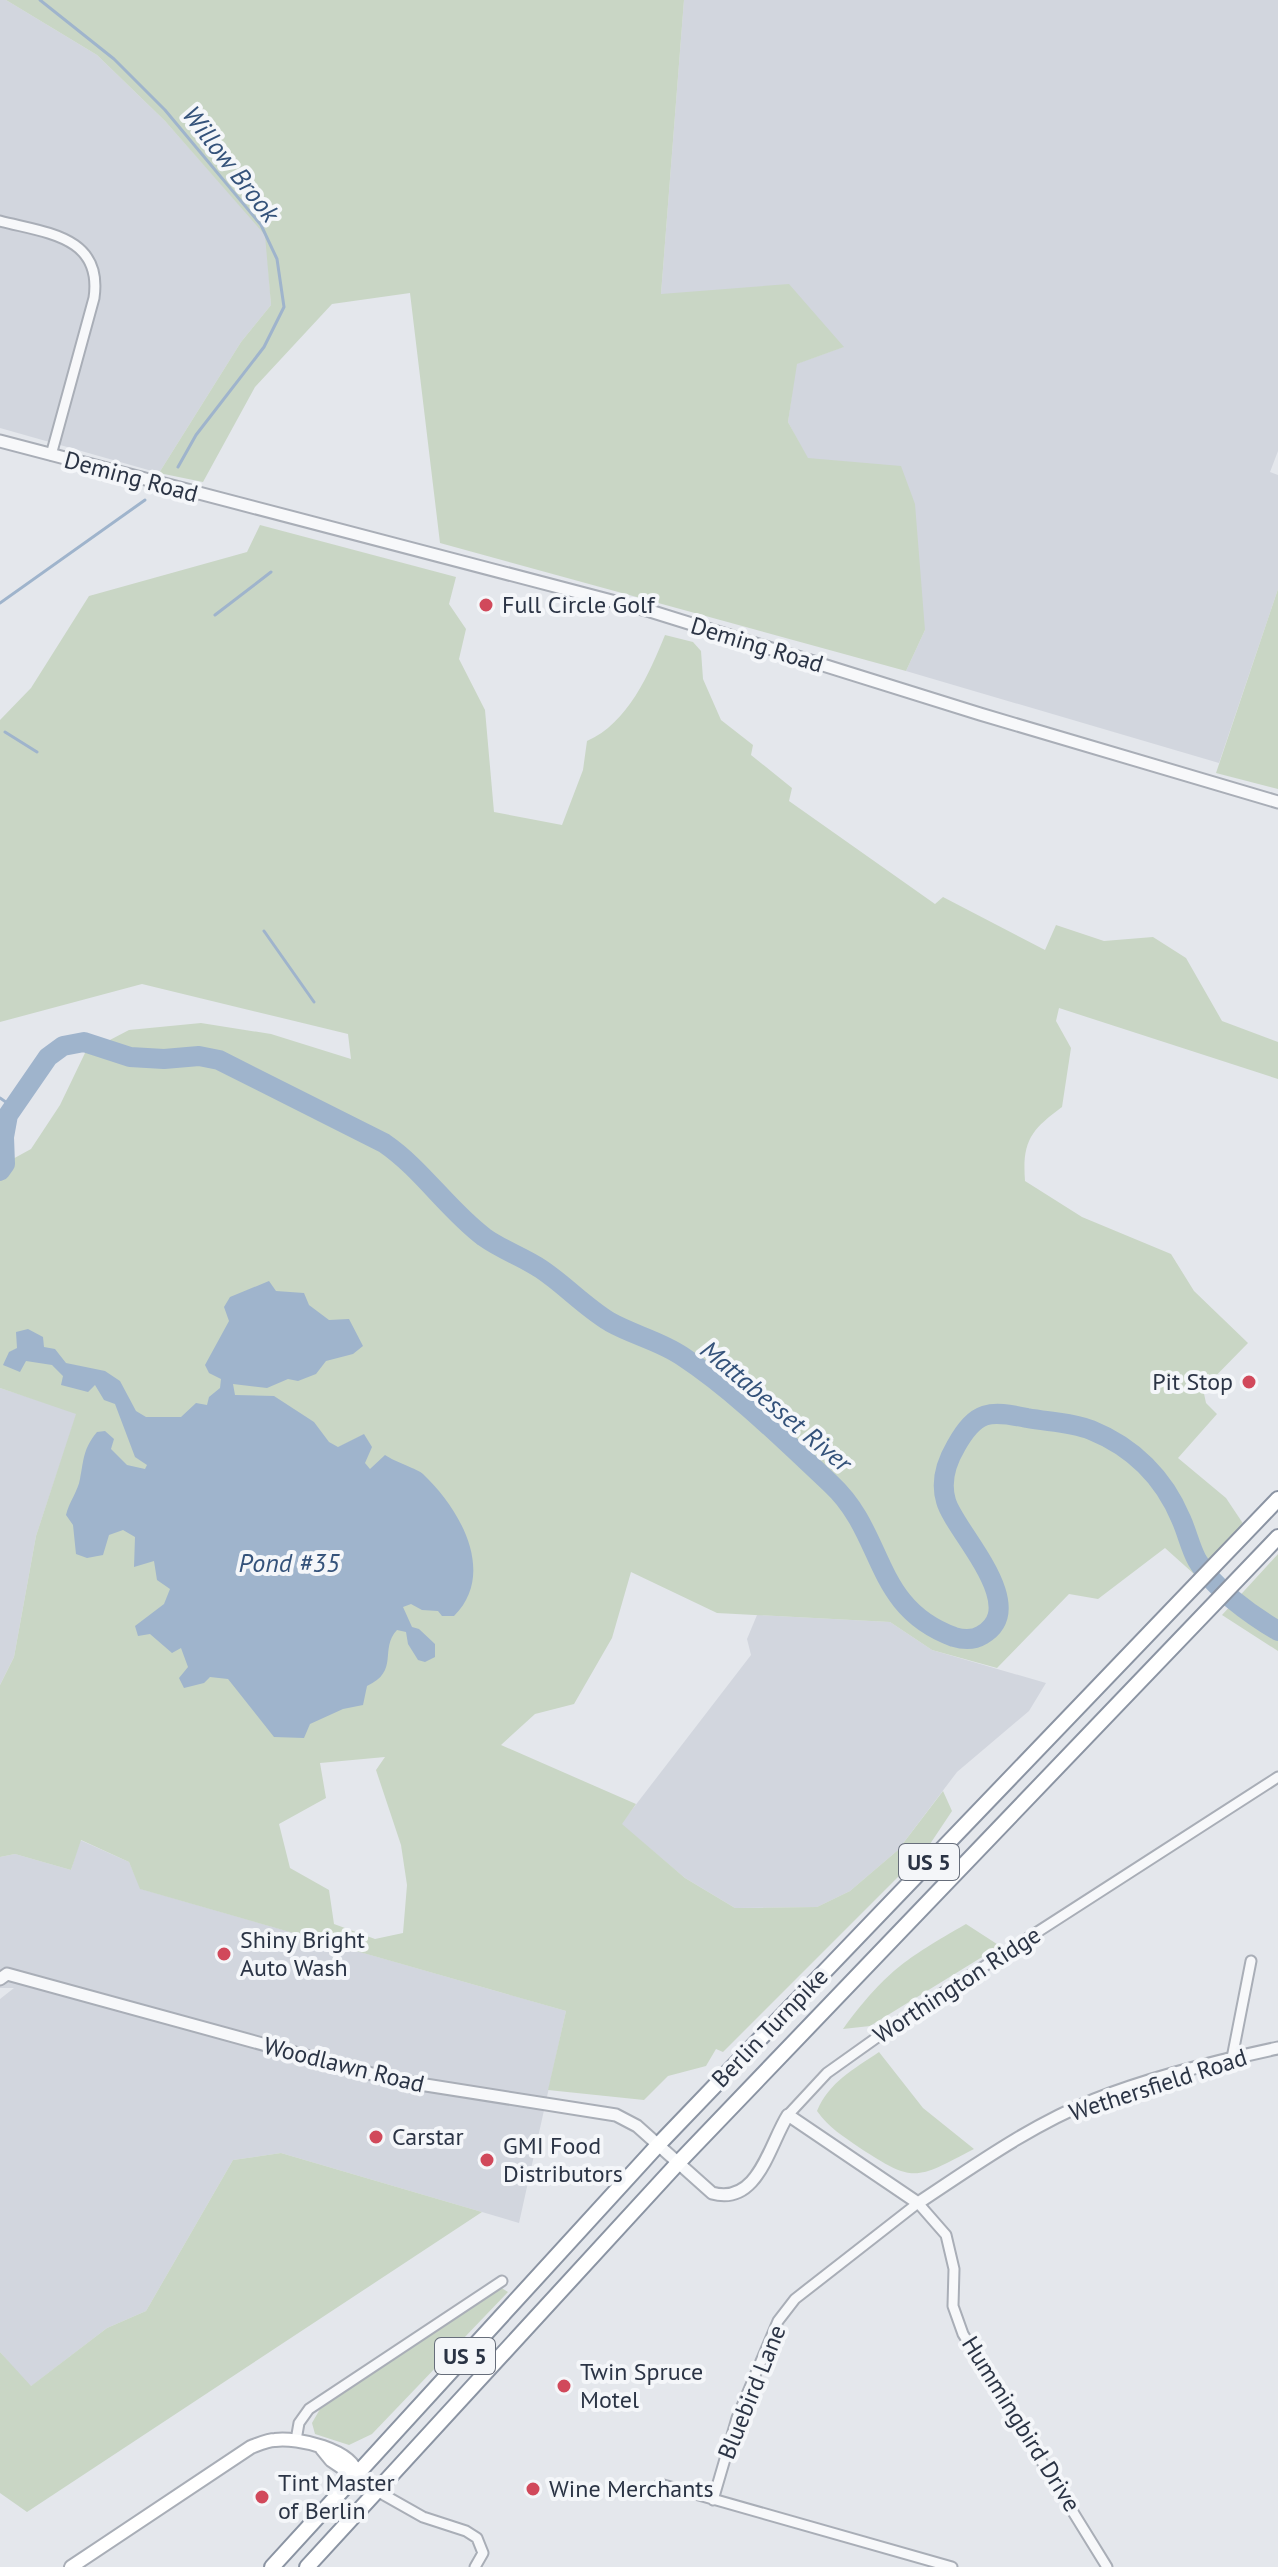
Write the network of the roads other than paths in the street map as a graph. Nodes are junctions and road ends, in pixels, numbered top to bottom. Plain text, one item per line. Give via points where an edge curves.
1 (0, 221) edge
2 (0, 441) edge
3 (51, 455) junction
4 (1278, 802) edge
5 (1278, 1499) edge
6 (1278, 1537) edge
7 (1278, 1777) edge
8 (1251, 1961) dead end
9 (2, 1975) edge
10 (1278, 2048) edge
11 (1232, 2058) junction
12 (788, 2115) junction
13 (658, 2145) junction
14 (678, 2163) junction
15 (918, 2203) junction
16 (502, 2281) dead end
17 (296, 2440) junction
18 (357, 2474) junction
19 (660, 2484) dead end
20 (377, 2491) junction
21 (713, 2500) junction
22 (71, 2567) edge
23 (272, 2567) edge
24 (307, 2567) edge
25 (475, 2567) edge
26 (952, 2567) edge
27 (1107, 2567) edge

1 - 3 street via 71,242 90,260 95,273 94,298
2 - 3 street, Deming Road
3 - 4 street, Deming Road via 650,611
5 - 13 highway, Berlin Turnpike / US 5
6 - 14 highway, Berlin Turnpike / US 5
7 - 12 street, Worthington Ridge via 907,2016 827,2073
8 - 11 street
9 - 13 street, Woodlawn Road via 394,2080 616,2115
10 - 11 street, Wethersfield Road
11 - 15 street, Wethersfield Road via 1094,2100 1051,2120
12 - 14 street, Worthington Ridge via 754,2182 735,2195 712,2193
12 - 15 street, Hummingbird Drive
13 - 14 street, Woodlawn Road
13 - 18 highway, Berlin Turnpike / US 5
14 - 20 highway, Berlin Turnpike / US 5
15 - 21 street, Bluebird Lane via 795,2299 778,2321 737,2418
15 - 27 street, Hummingbird Drive via 946,2235 954,2269 953,2306 963,2334
16 - 17 street via 309,2409
17 - 18 main road via 336,2451 350,2460
17 - 22 main road via 273,2439 251,2447
18 - 20 main road
18 - 23 highway, Berlin Turnpike / US 5
19 - 21 street
20 - 24 highway, Berlin Turnpike / US 5
20 - 25 street via 477,2538 483,2553
21 - 26 street

